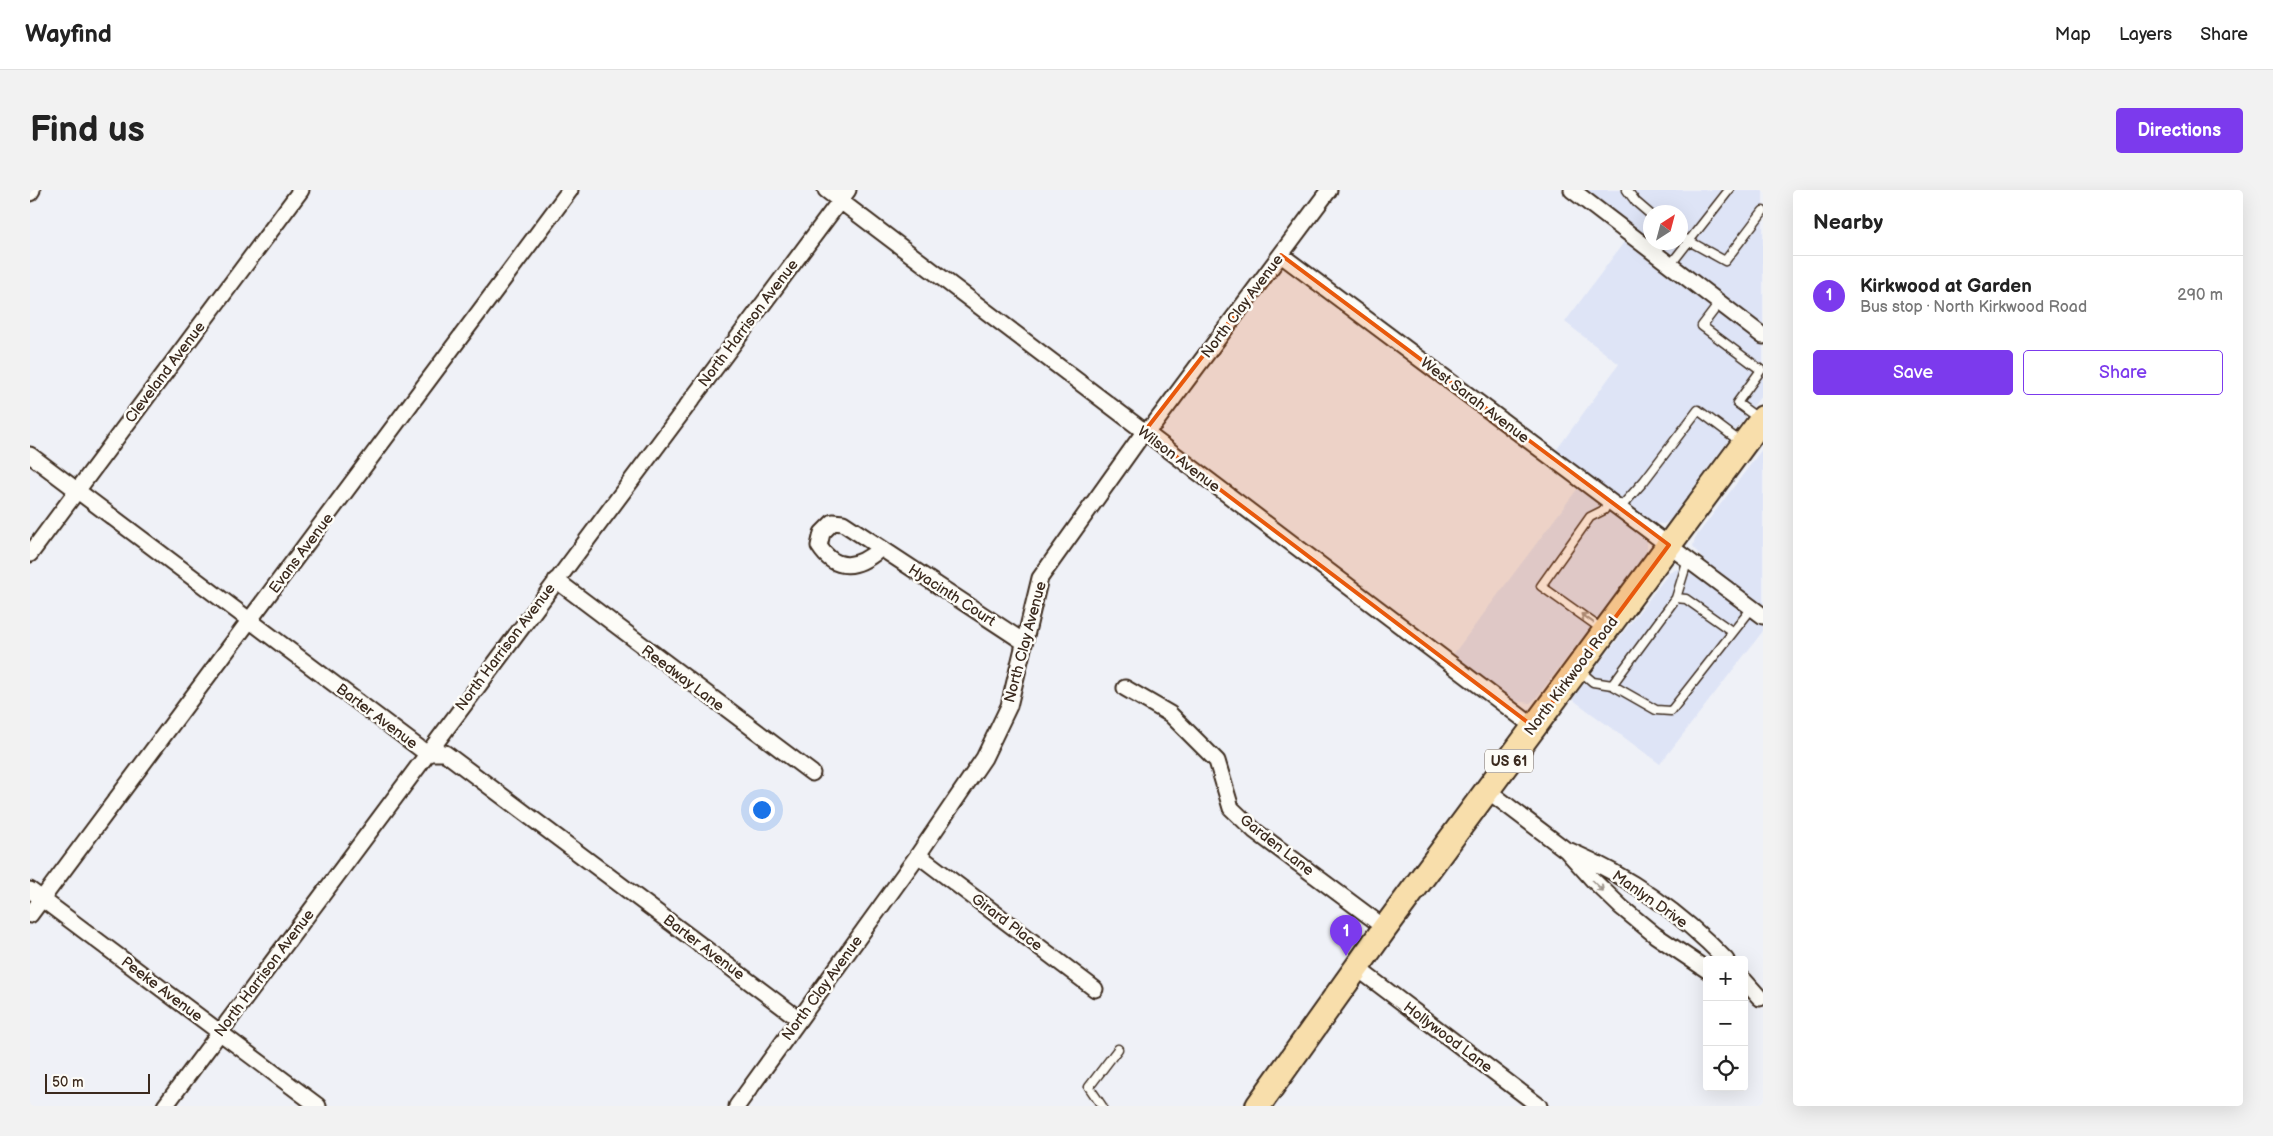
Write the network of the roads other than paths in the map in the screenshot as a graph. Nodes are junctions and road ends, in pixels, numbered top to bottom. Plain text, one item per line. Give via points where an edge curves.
1 (300, 190) edge
2 (570, 190) edge
3 (826, 190) edge
4 (1329, 190) edge
5 (1572, 190) edge
6 (1627, 190) edge
7 (1729, 190) edge
8 (844, 195) edge
9 (1643, 208) edge
10 (1763, 211) edge
11 (1689, 242) junction
12 (1281, 255) junction
13 (1671, 264) junction
14 (1720, 301) junction
15 (1763, 336) edge
16 (1756, 430) edge
17 (1144, 432) junction
18 (30, 455) edge
19 (76, 490) junction
20 (1615, 504) junction
21 (1669, 545) junction
22 (880, 549) dead end
23 (30, 554) edge
24 (1688, 559) junction
25 (556, 580) junction
26 (1676, 598) junction
27 (1757, 612) edge
28 (250, 621) junction
29 (1605, 631) junction
30 (1733, 632) junction
31 (1024, 642) junction
32 (1577, 669) junction
33 (1612, 685) junction
34 (1126, 688) dead end
35 (1534, 727) junction
36 (426, 753) junction
37 (812, 773) dead end
38 (1487, 790) junction
39 (1566, 850) junction
40 (918, 855) junction
41 (36, 894) edge
42 (30, 915) edge
43 (1385, 928) junction
44 (1722, 956) edge
45 (1703, 967) edge
46 (1357, 968) junction
47 (1748, 984) edge
48 (1095, 989) dead end
49 (1748, 992) edge
50 (1761, 999) edge
51 (799, 1019) junction
52 (220, 1032) junction
53 (1118, 1049) dead end
54 (165, 1106) edge
55 (318, 1106) edge
56 (737, 1106) edge
57 (1102, 1106) edge
58 (1258, 1106) edge
59 (1538, 1106) edge

1 - 19 street, Cleveland Avenue
2 - 28 street, Evans Avenue
3 - 8 street, Wilson Avenue
4 - 12 street, North Clay Avenue
5 - 13 street
6 - 9 lane
7 - 11 lane
8 - 17 street, Wilson Avenue
8 - 25 street, North Harrison Avenue
10 - 11 lane via 1725,261
11 - 13 lane
12 - 17 street, North Clay Avenue via 1155,423
12 - 20 street, West Sarah Avenue
13 - 14 street
14 - 15 street
14 - 16 lane via 1702,326 1761,370 1737,403
16 - 20 lane via 1698,410
16 - 21 main road, North Kirkwood Road / US 61
17 - 31 street, North Clay Avenue via 1040,578
17 - 35 street, Wilson Avenue
18 - 19 street, Barter Avenue
19 - 23 street, Cleveland Avenue
19 - 28 street, Barter Avenue
20 - 21 street, West Sarah Avenue
29 -> 20 lane via 1541,586 1590,517
21 - 24 street, West Sarah Avenue
21 - 29 main road, North Kirkwood Road / US 61
22 - 31 street, Hyacinth Court
24 - 26 lane
24 - 27 street, West Sarah Avenue
25 - 36 street, North Harrison Avenue
25 - 37 street, Reedway Lane
26 - 30 lane via 1686,599
26 - 33 lane
27 - 30 lane
28 - 36 street, Barter Avenue
28 - 41 street, Evans Avenue
29 - 32 main road, North Kirkwood Road / US 61
30 - 33 lane via 1671,710 1656,710
31 - 40 street, North Clay Avenue via 1009,706 998,733 958,800
32 - 33 lane via 1594,682
32 - 35 main road, North Kirkwood Road / US 61
34 - 43 street, Garden Lane via 1170,714 1216,762 1231,808 1255,831
35 - 38 main road, North Kirkwood Road / US 61
36 - 51 street, Barter Avenue via 445,753
36 - 52 street, North Harrison Avenue
38 - 39 street, Manlyn Drive
38 - 43 main road, North Kirkwood Road / US 61
39 - 44 street, Manlyn Drive via 1623,878 1671,911
39 -> 45 street, Manlyn Drive via 1621,907
40 - 48 street, Girard Place
40 - 51 street, North Clay Avenue
41 - 42 street, Evans Avenue
41 - 52 street, Peeke Avenue
43 - 46 main road, North Kirkwood Road / US 61
46 - 58 main road, North Kirkwood Road / US 61
46 - 59 street, Hollywood Lane
47 - 50 street
49 - 50 street
51 - 56 street, North Clay Avenue
52 - 54 street, North Harrison Avenue
52 - 55 street, Peeke Avenue
53 - 57 lane via 1088,1087

